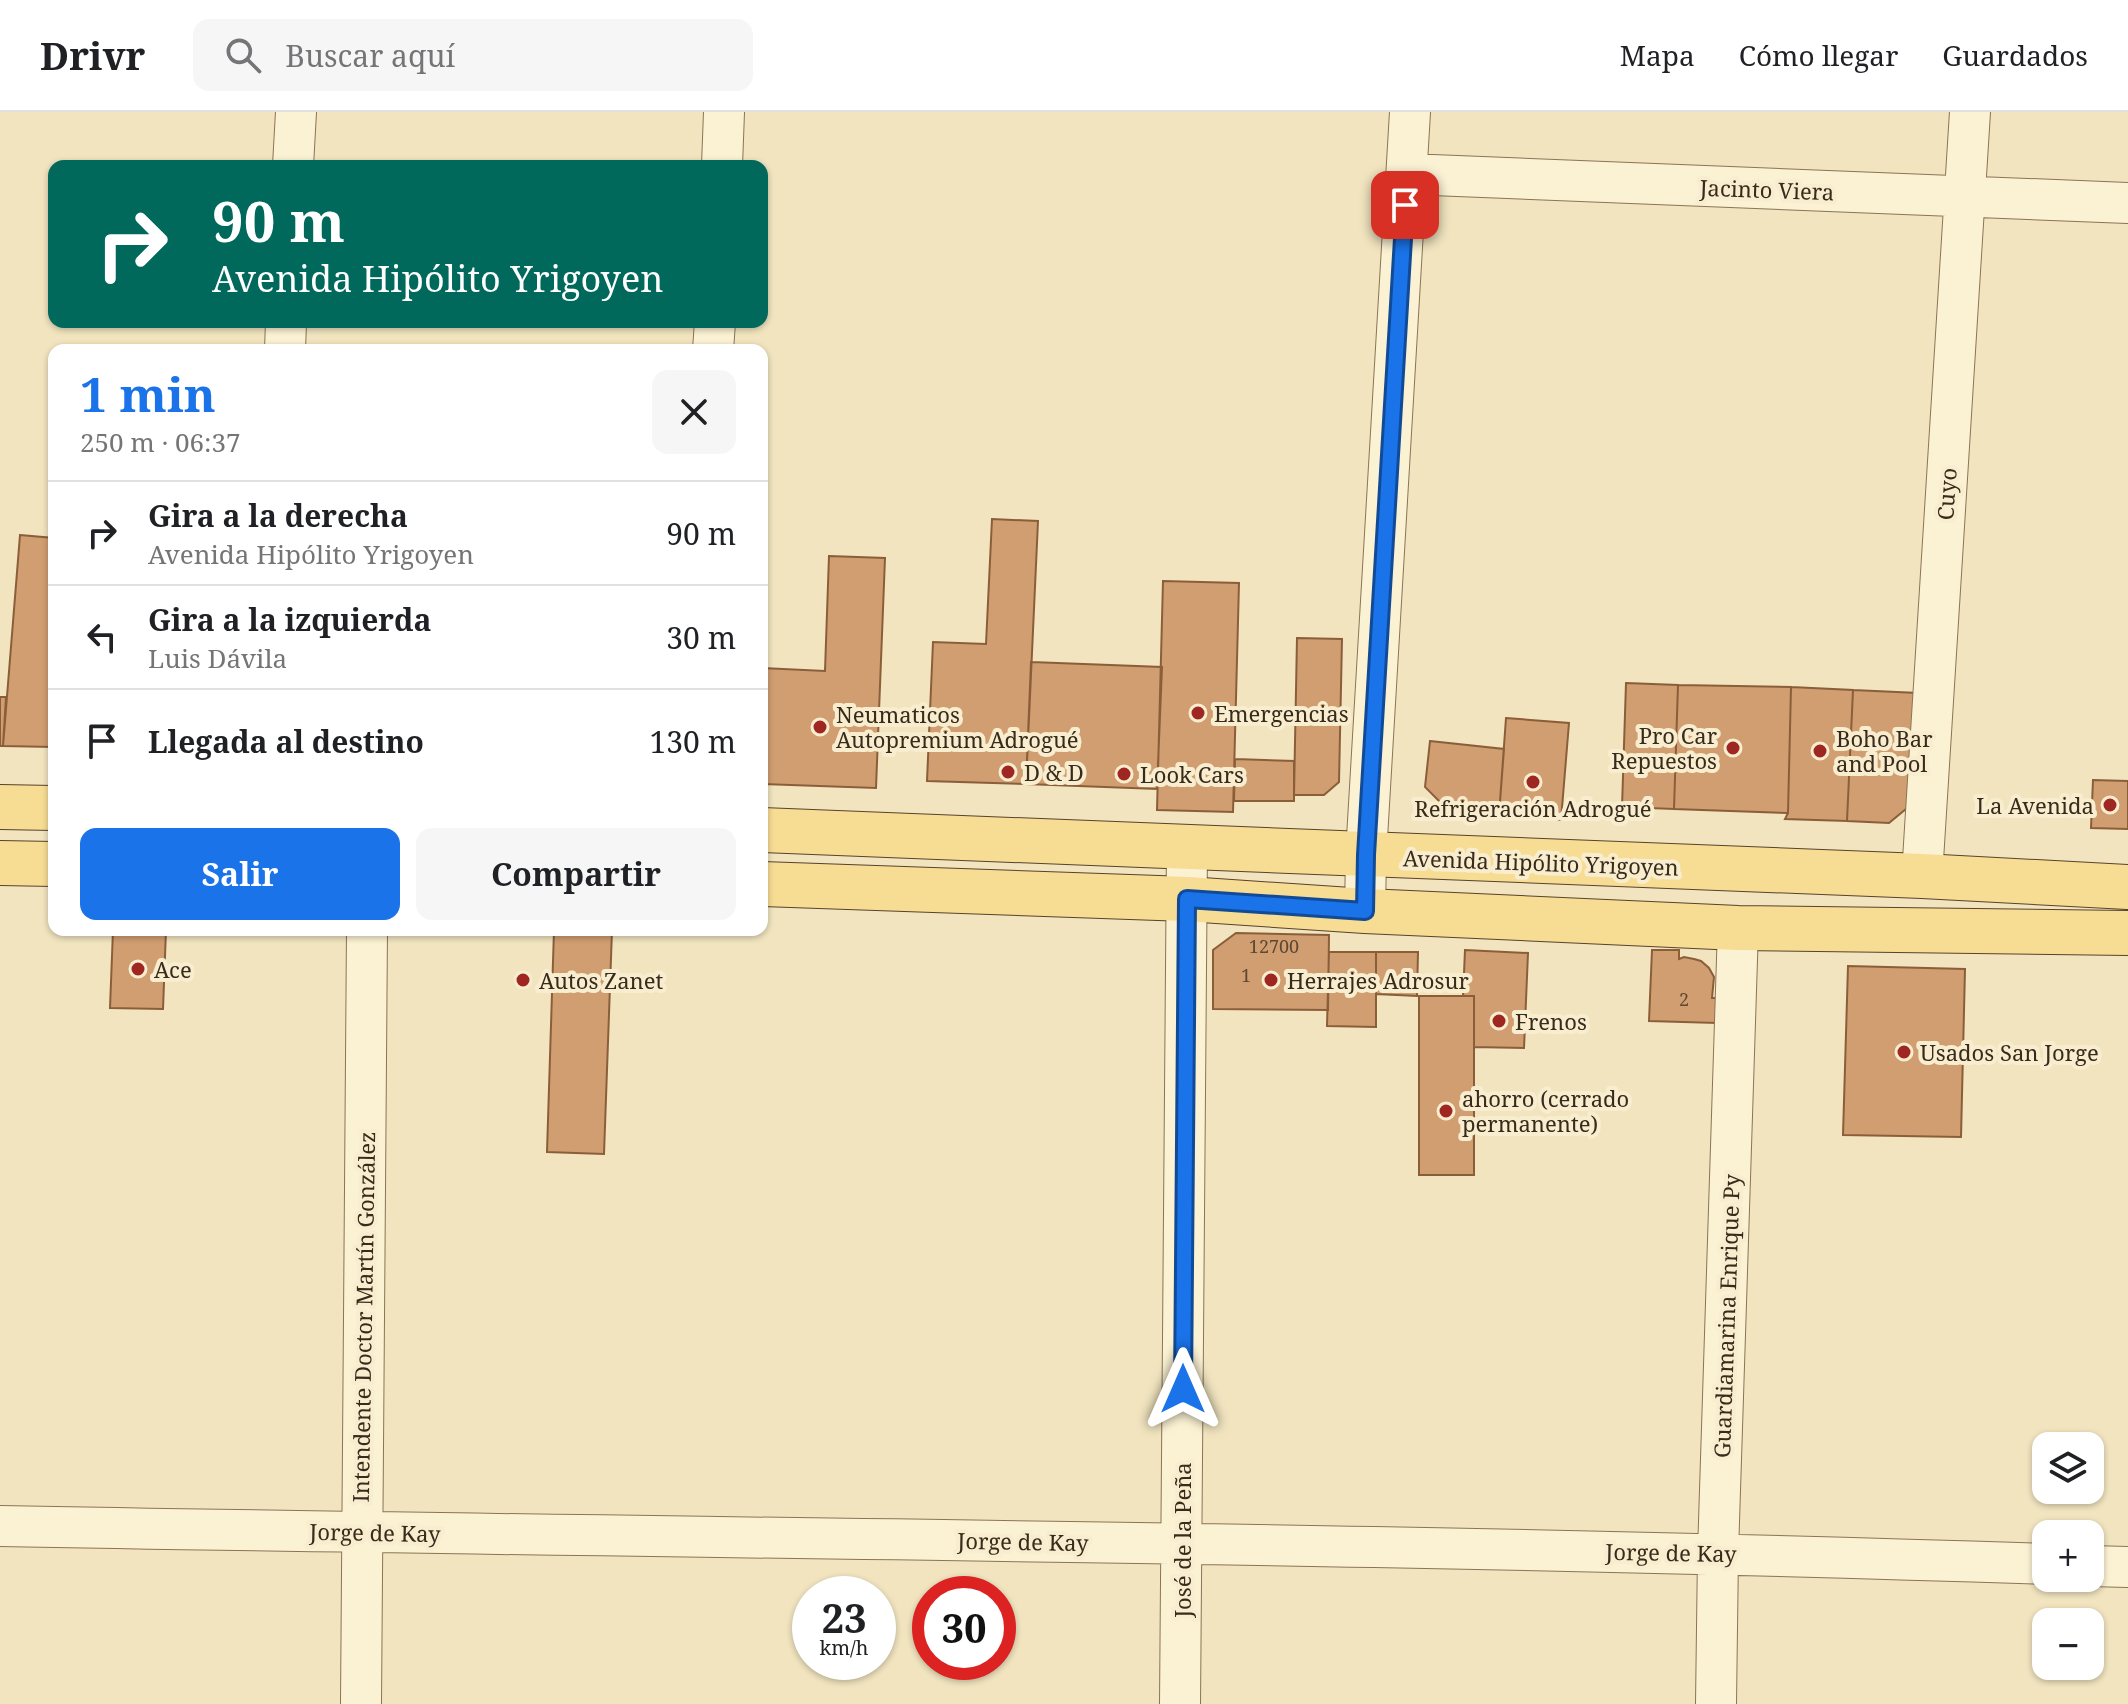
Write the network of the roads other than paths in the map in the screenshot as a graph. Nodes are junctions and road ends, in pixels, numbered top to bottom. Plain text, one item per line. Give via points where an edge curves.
1 (296, 112) edge
2 (724, 112) edge
3 (1410, 112) edge
4 (1970, 112) edge
5 (293, 160) edge
6 (722, 160) edge
7 (1407, 174) junction
8 (1965, 197) junction
9 (2128, 203) edge
10 (0, 807) edge
11 (48, 808) edge
12 (768, 830) edge
13 (1187, 847) junction
14 (1366, 855) junction
15 (0, 863) edge
16 (48, 864) edge
17 (1922, 876) junction
18 (768, 884) edge
19 (2128, 887) edge
20 (1187, 899) junction
21 (1365, 911) junction
22 (1738, 928) junction
23 (2128, 933) edge
24 (367, 936) edge
25 (0, 1526) edge
26 (361, 1533) junction
27 (1182, 1543) junction
28 (1718, 1553) junction
29 (2032, 1564) edge
30 (2104, 1566) edge
31 (2128, 1567) edge
32 (361, 1704) edge
33 (1180, 1704) edge
34 (1716, 1704) edge

1 - 5 street
2 - 6 street
3 - 7 street
4 - 8 street, Cuyo
7 - 8 street, Jacinto Viera
7 - 14 street
8 - 9 street, Jacinto Viera
8 - 17 street, Cuyo
10 - 11 main road
12 - 13 main road, Avenida Hipólito Yrigoyen
13 - 14 main road, Avenida Hipólito Yrigoyen
13 - 20 street, José de la Peña
14 - 17 main road, Avenida Hipólito Yrigoyen
14 - 21 street
15 - 16 main road
17 - 19 main road, Avenida Hipólito Yrigoyen
18 - 20 main road
20 - 21 main road
20 - 27 street, José de la Peña
21 - 22 main road
22 - 23 main road
22 - 28 street, Guardiamarina Enrique Py
24 - 26 street, Intendente Doctor Martín González
25 - 26 street, Jorge de Kay
26 - 27 street, Jorge de Kay
26 - 32 street, Intendente Doctor Martín González
27 - 28 street, Jorge de Kay
27 - 33 street, José de la Peña
28 - 29 street, Jorge de Kay
28 - 34 street, Guardiamarina Enrique Py
30 - 31 street

